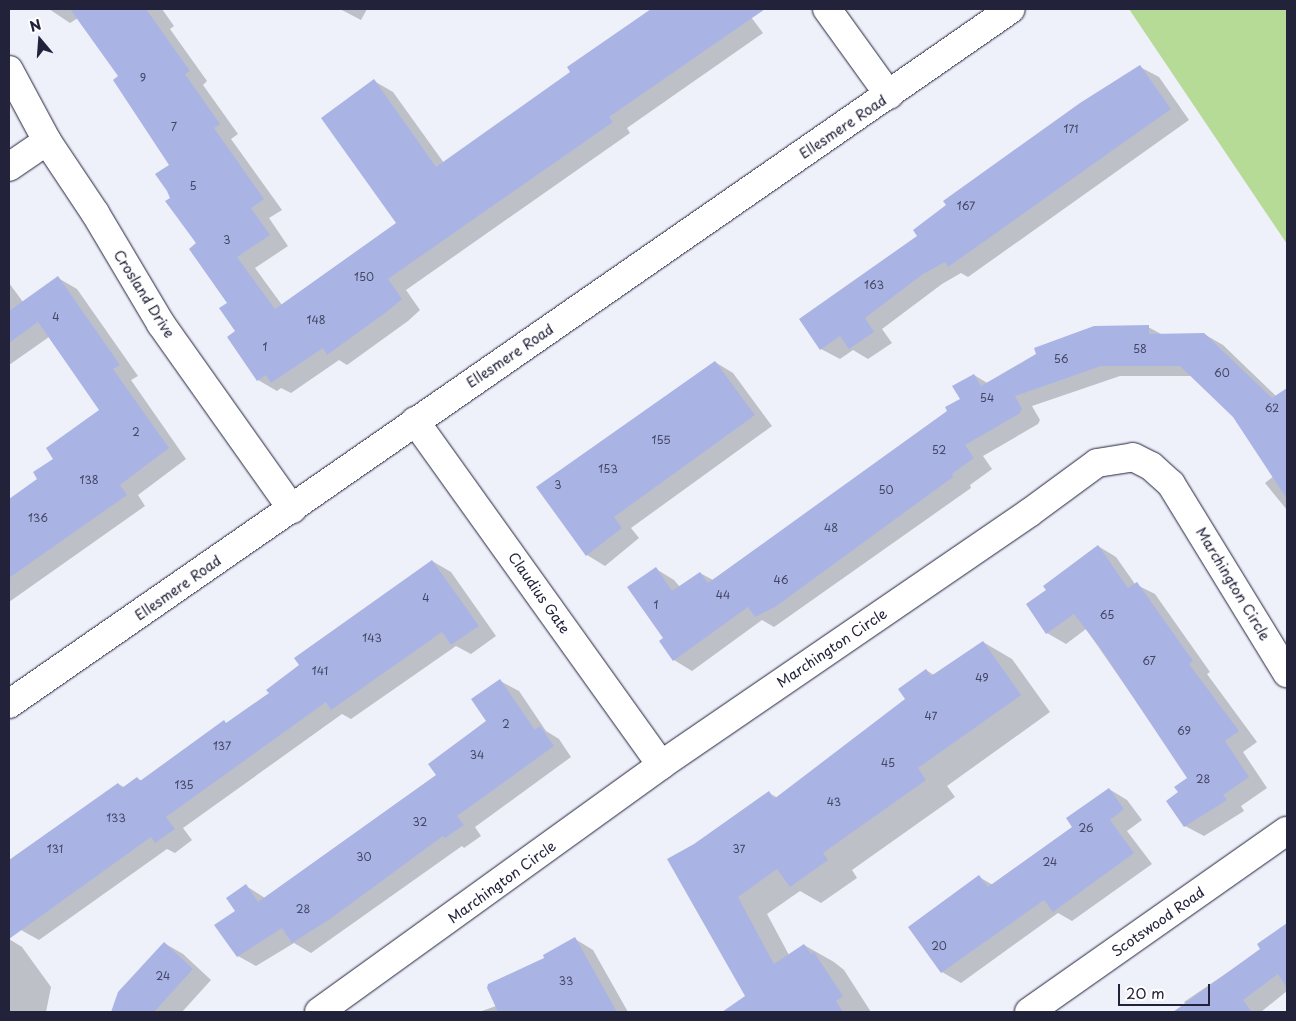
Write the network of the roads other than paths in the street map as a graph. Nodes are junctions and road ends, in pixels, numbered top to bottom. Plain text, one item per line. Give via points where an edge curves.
1 (827, 9) edge
2 (1011, 9) edge
3 (9, 70) edge
4 (889, 95) junction
5 (47, 141) junction
6 (9, 167) edge
7 (415, 421) junction
8 (292, 509) junction
9 (1287, 673) edge
10 (9, 704) edge
11 (661, 765) junction
12 (1287, 832) edge
13 (319, 1012) edge
14 (1029, 1012) edge

1 - 4 street
2 - 4 street, Ellesmere Road
3 - 5 street, Crosland Drive
4 - 7 street, Ellesmere Road
5 - 6 street
5 - 8 street, Crosland Drive via 95,213 161,324
7 - 8 street, Ellesmere Road
7 - 11 street, Claudius Gate
8 - 10 street, Ellesmere Road
9 - 11 street, Marchington Circle via 1171,484 1151,466 1133,457 1114,458 1097,463
11 - 13 street, Marchington Circle
12 - 14 street, Scotswood Road

